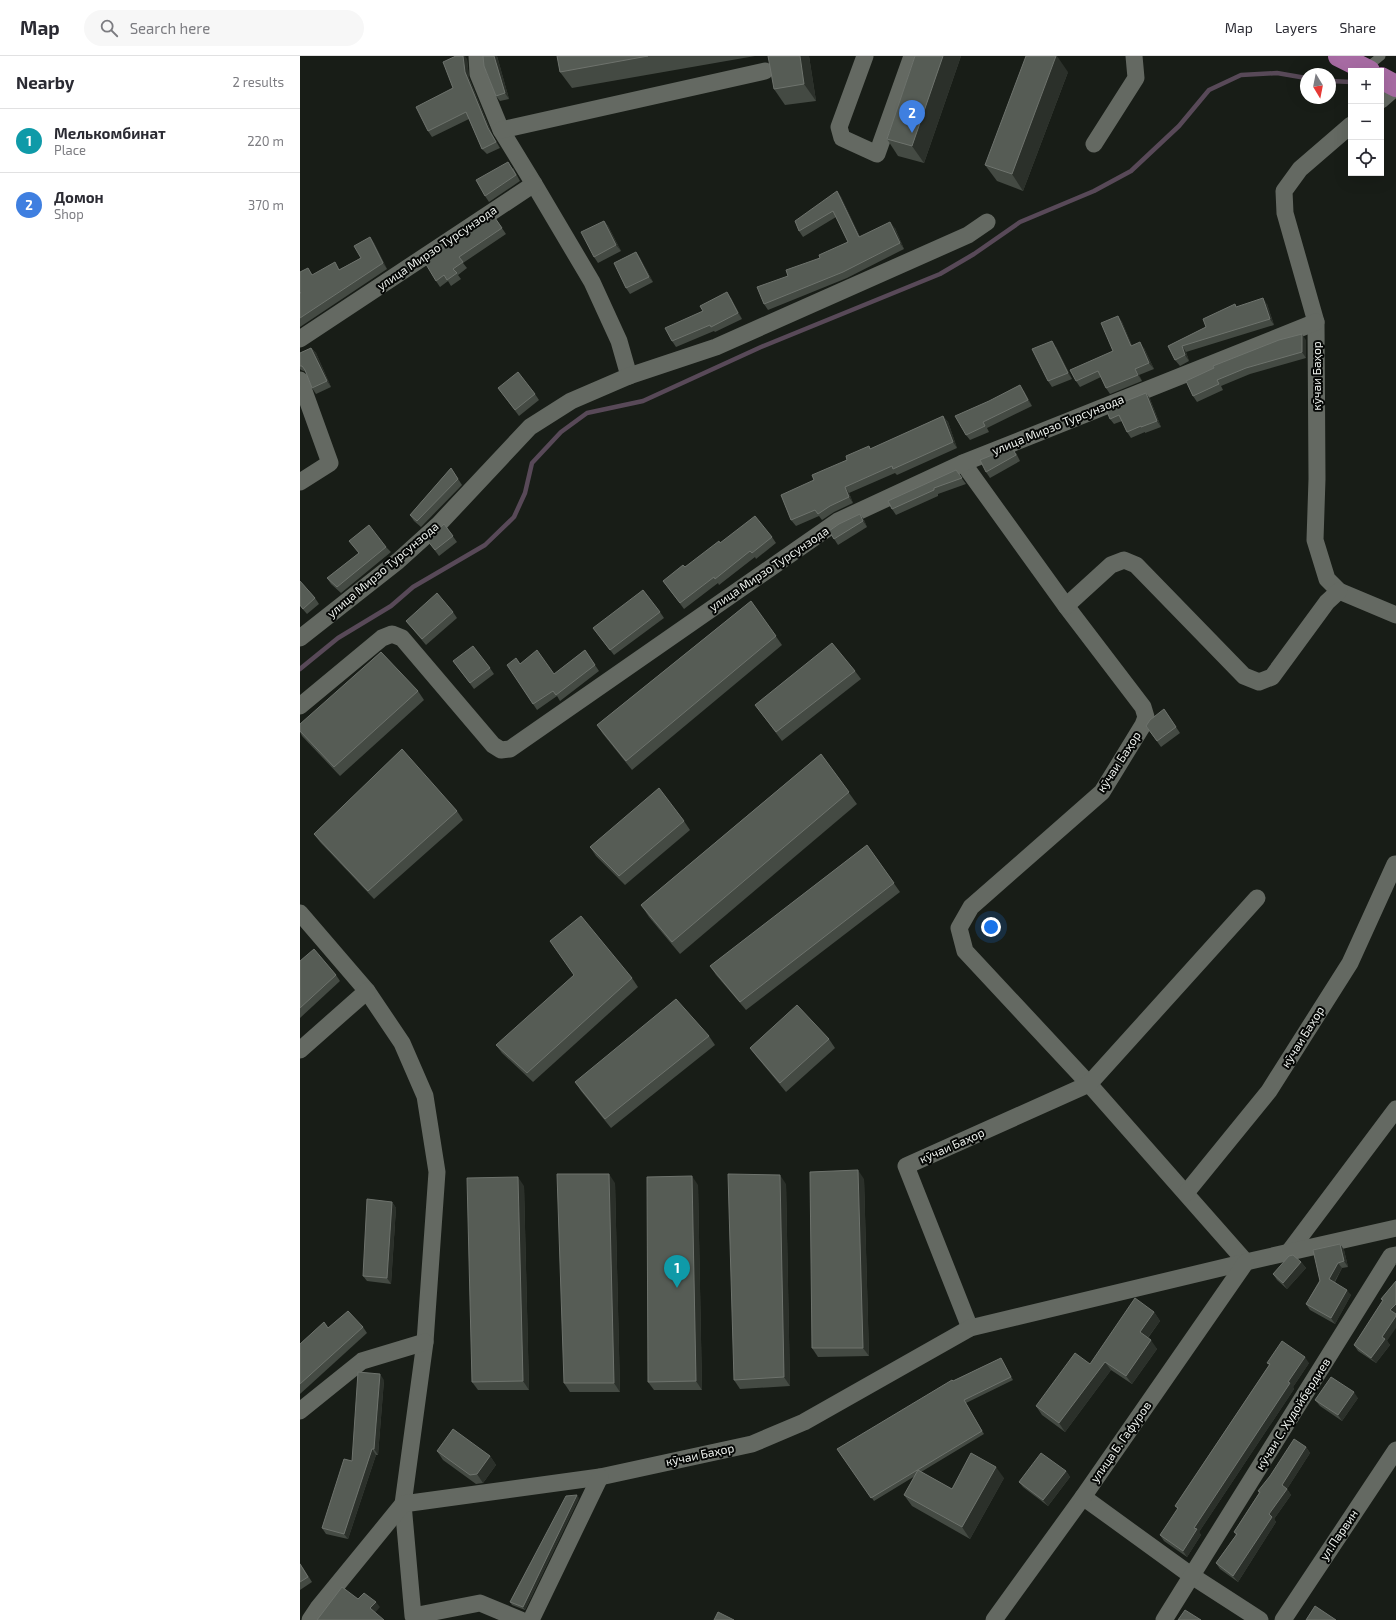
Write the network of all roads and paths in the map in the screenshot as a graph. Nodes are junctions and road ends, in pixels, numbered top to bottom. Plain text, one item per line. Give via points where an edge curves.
1 (477, 56) edge
2 (865, 56) edge
3 (912, 56) edge
4 (1134, 56) edge
5 (1339, 56) edge
6 (1362, 68) edge
7 (765, 71) dead end
8 (1348, 128) edge
9 (501, 130) junction
10 (1094, 144) dead end
11 (534, 184) junction
12 (987, 222) dead end
13 (1316, 322) junction
14 (300, 339) edge
15 (629, 376) junction
16 (300, 380) edge
17 (963, 463) junction
18 (300, 482) edge
19 (1338, 592) junction
20 (1066, 606) junction
21 (1396, 615) edge
22 (300, 638) edge
23 (300, 706) edge
24 (1395, 864) dead end
25 (1257, 898) dead end
26 (300, 914) edge
27 (367, 991) junction
28 (300, 1050) edge
29 (1089, 1084) junction
30 (1396, 1109) edge
31 (1186, 1193) junction
32 (1396, 1228) edge
33 (1288, 1253) junction
34 (1396, 1255) edge
35 (1246, 1262) junction
36 (970, 1328) junction
37 (425, 1342) junction
38 (300, 1411) edge
39 (1396, 1450) edge
40 (600, 1477) junction
41 (1082, 1497) junction
42 (403, 1504) junction
43 (1192, 1576) junction
44 (413, 1618) edge
45 (310, 1620) edge
46 (521, 1620) edge
47 (531, 1620) edge
48 (994, 1620) edge
49 (1164, 1620) edge
50 (1260, 1620) edge
51 (1283, 1620) edge

1 - 9 street via 478,74
2 - 3 street via 839,127 842,138 877,154
4 - 10 street via 1136,78
5 - 6 main road
7 - 9 street
8 - 13 street, кӯчаи Баҳор via 1300,169 1284,191 1285,213
9 - 11 street
11 - 14 street, улица Мирзо Турсунзода
11 - 15 street via 592,282 619,341
12 - 15 street, улица Мирзо Турсунзода via 968,235 716,347
13 - 17 street, улица Мирзо Турсунзода
13 - 19 street, кӯчаи Баҳор via 1317,479 1314,540 1327,579
15 - 22 street, улица Мирзо Турсунзода via 571,401 530,427 439,524 398,561
16 - 18 street via 330,463
17 - 20 street, кӯчаи Баҳор
17 - 23 street, улица Мирзо Турсунзода via 838,521 510,749 501,750 493,745 402,638 392,634 382,638
19 - 20 street via 1327,602 1272,677 1259,682 1244,676 1136,565 1124,560 1111,565
19 - 21 street
20 - 29 street, кӯчаи Баҳор via 1143,707 1146,716 1102,792 972,907 959,928 965,950
24 - 31 street, кӯчаи Баҳор via 1350,963 1277,1078
25 - 29 street, кӯчаи Баҳор
26 - 27 street
27 - 28 street
27 - 37 street via 402,1043 425,1096 437,1172
29 - 31 street, кӯчаи Баҳор
29 - 36 street, кӯчаи Баҳор via 906,1166
30 - 33 street
31 - 35 street, кӯчаи Баҳор
32 - 33 street, кӯчаи Баҳор
33 - 35 street, кӯчаи Баҳор
34 - 43 street, кӯчаи С. Худойбердиев via 1392,1256
35 - 36 street, кӯчаи Баҳор
35 - 41 street, улица Б. Гафуров
36 - 40 street, кӯчаи Баҳор via 804,1422 752,1444
37 - 38 street via 362,1361
37 - 42 street
39 - 51 street, ул.Парвин
40 - 42 street, кӯчаи Баҳор
40 - 47 street
41 - 43 street
41 - 48 street, улица Б. Гафуров
42 - 44 street
42 - 45 street
43 - 49 street, кӯчаи С. Худойбердиев
43 - 50 street
44 - 46 street via 480,1603

